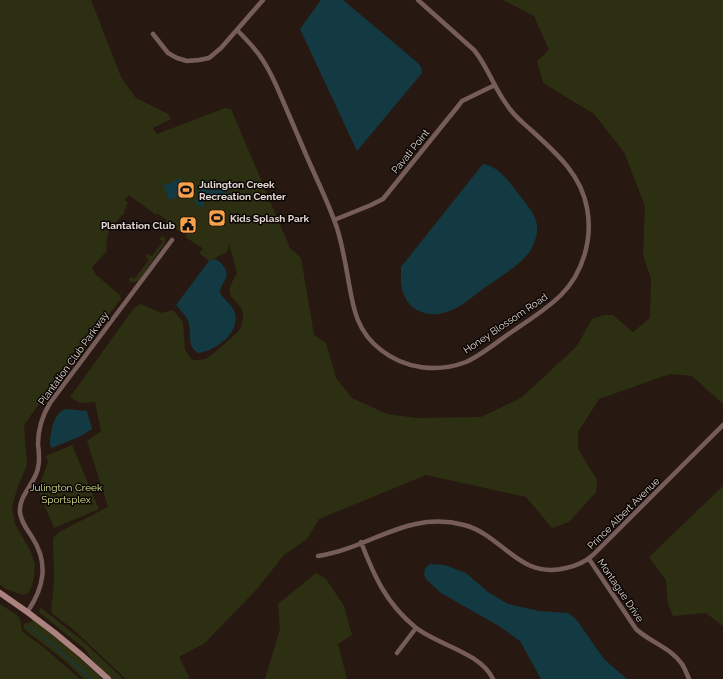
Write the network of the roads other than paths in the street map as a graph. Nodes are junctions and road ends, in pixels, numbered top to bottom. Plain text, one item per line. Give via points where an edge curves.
1 (263, 0) edge
2 (418, 0) edge
3 (237, 30) junction
4 (153, 34) dead end
5 (495, 85) junction
6 (334, 220) junction
7 (172, 240) dead end
8 (723, 425) edge
9 (361, 542) junction
10 (318, 556) dead end
11 (588, 559) junction
12 (0, 593) edge
13 (28, 611) junction
14 (416, 628) junction
15 (397, 653) dead end
16 (108, 679) edge
17 (493, 679) edge
18 (689, 679) edge

1 - 3 street
2 - 5 street, Honey Blossom Road via 474,50
3 - 4 street via 209,58 187,61 168,53
3 - 6 street, Honey Blossom Road via 270,71
5 - 6 street, Pavati Point via 458,105 383,199
5 - 6 street, Honey Blossom Road via 514,115 572,172 579,183 588,209 589,236 583,260 570,285 553,302 468,361 439,368 420,368 405,364 379,349 368,338 356,318 344,254
7 - 13 street, Plantation Club Parkway via 43,416 39,434 38,469 20,509 22,522 38,547 43,567 40,588
8 - 11 street, Prince Albert Avenue
9 - 10 street, Prince Albert Avenue via 337,552
9 - 11 street, Prince Albert Avenue via 409,525 438,521 466,525 479,531 533,568 560,570
9 - 14 street via 372,571 387,598
11 - 18 street, Montague Drive via 636,629 675,656
12 - 13 street
13 - 16 street
14 - 15 street
14 - 17 street via 480,663

